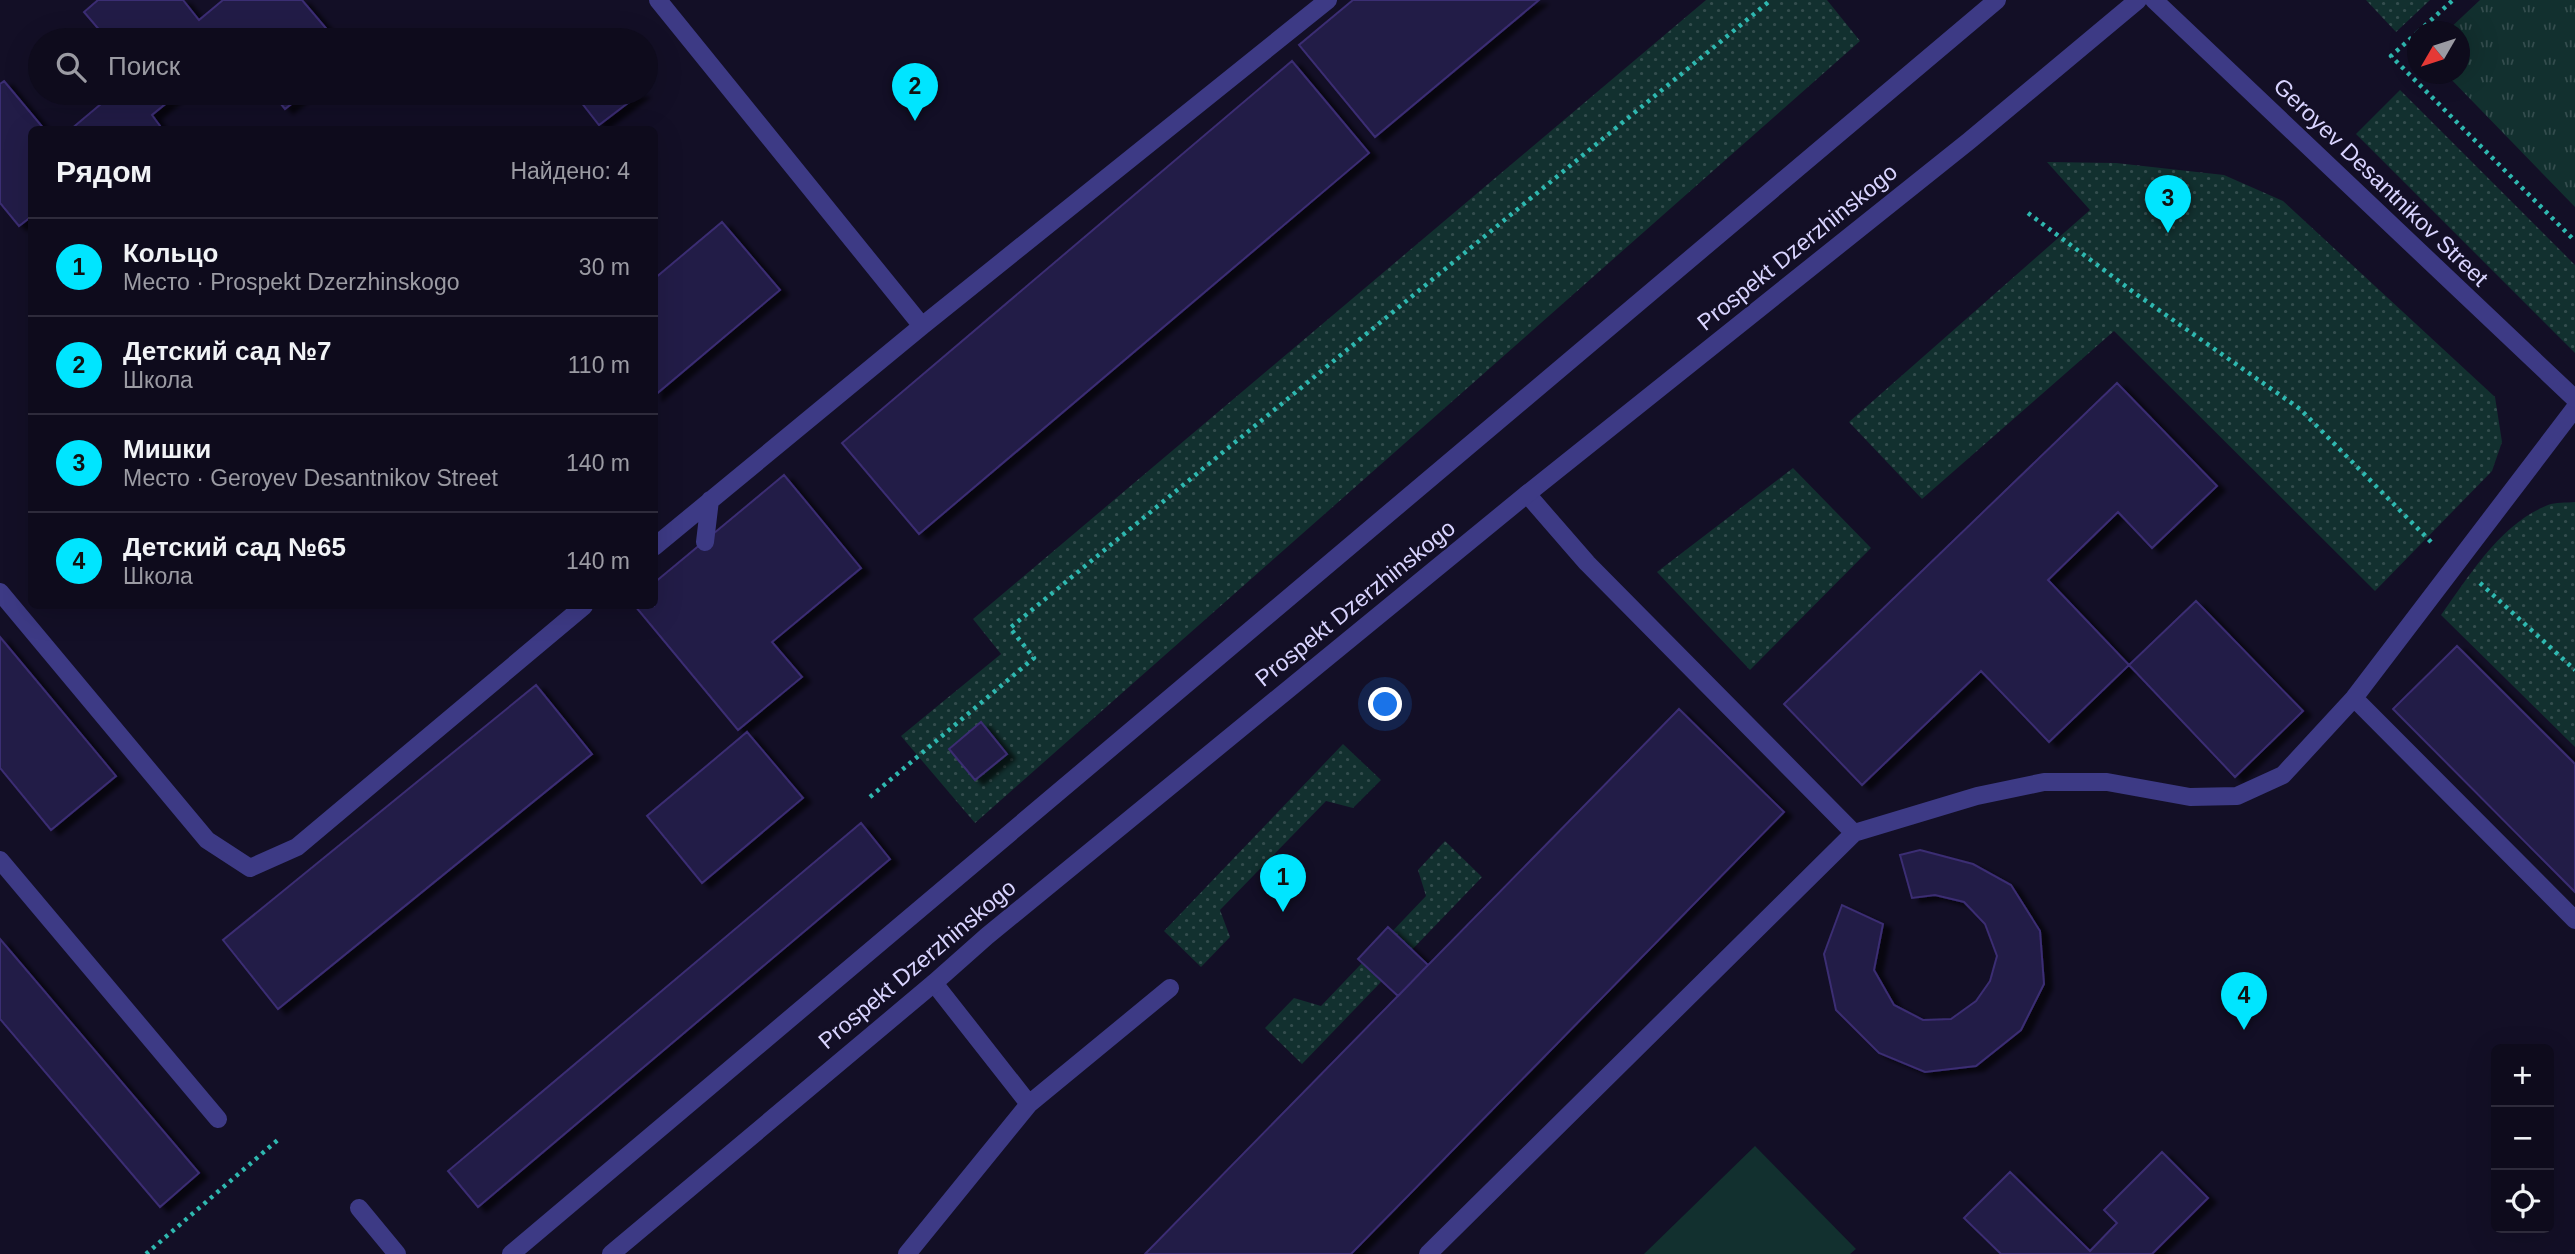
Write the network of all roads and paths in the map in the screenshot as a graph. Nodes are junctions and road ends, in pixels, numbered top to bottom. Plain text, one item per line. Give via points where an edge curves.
1 (658, 0) edge
2 (1328, 0) edge
3 (1771, 0) edge
4 (1997, 0) edge
5 (2138, 0) edge
6 (2154, 0) edge
7 (2453, 0) edge
8 (2430, 21) edge
9 (2407, 42) edge
10 (2407, 72) edge
11 (2419, 84) edge
12 (2028, 213) dead end
13 (2575, 241) edge
14 (922, 326) junction
15 (2575, 399) edge
16 (2575, 408) edge
17 (1527, 494) junction
18 (710, 500) junction
19 (705, 542) dead end
20 (658, 544) edge
21 (2456, 563) junction
22 (0, 592) edge
23 (580, 609) edge
24 (2575, 670) edge
25 (2354, 698) junction
26 (870, 797) dead end
27 (1854, 833) junction
28 (0, 860) edge
29 (2575, 920) edge
30 (934, 983) junction
31 (1170, 988) dead end
32 (1029, 1104) junction
33 (218, 1119) dead end
34 (280, 1138) dead end
35 (359, 1208) dead end
36 (146, 1254) edge
37 (397, 1254) edge
38 (511, 1254) edge
39 (611, 1254) edge
40 (907, 1254) edge
41 (1428, 1254) edge

1 - 14 street
2 - 14 street
3 - 26 path via 1010,628 1034,658
4 - 38 street, Prospekt Dzerzhinskogo
5 - 17 street, Prospekt Dzerzhinskogo
6 - 15 street, Geroyev Desantnikov Street
7 - 8 path
9 - 10 path via 2391,56
11 - 13 path
12 - 21 path via 2300,409 2421,534
14 - 18 street
16 - 21 street
17 - 27 street via 1587,563
17 - 30 street, Prospekt Dzerzhinskogo
18 - 19 street
18 - 20 street
21 - 24 path
21 - 25 street
22 - 23 street via 206,840 250,868 297,847
25 - 27 street via 2283,775 2237,796 2190,797 2107,782 2044,782 1977,796
25 - 29 street
27 - 41 street
28 - 33 street
30 - 32 street
30 - 39 street, Prospekt Dzerzhinskogo
31 - 32 street
32 - 40 street
34 - 36 path
35 - 37 street

